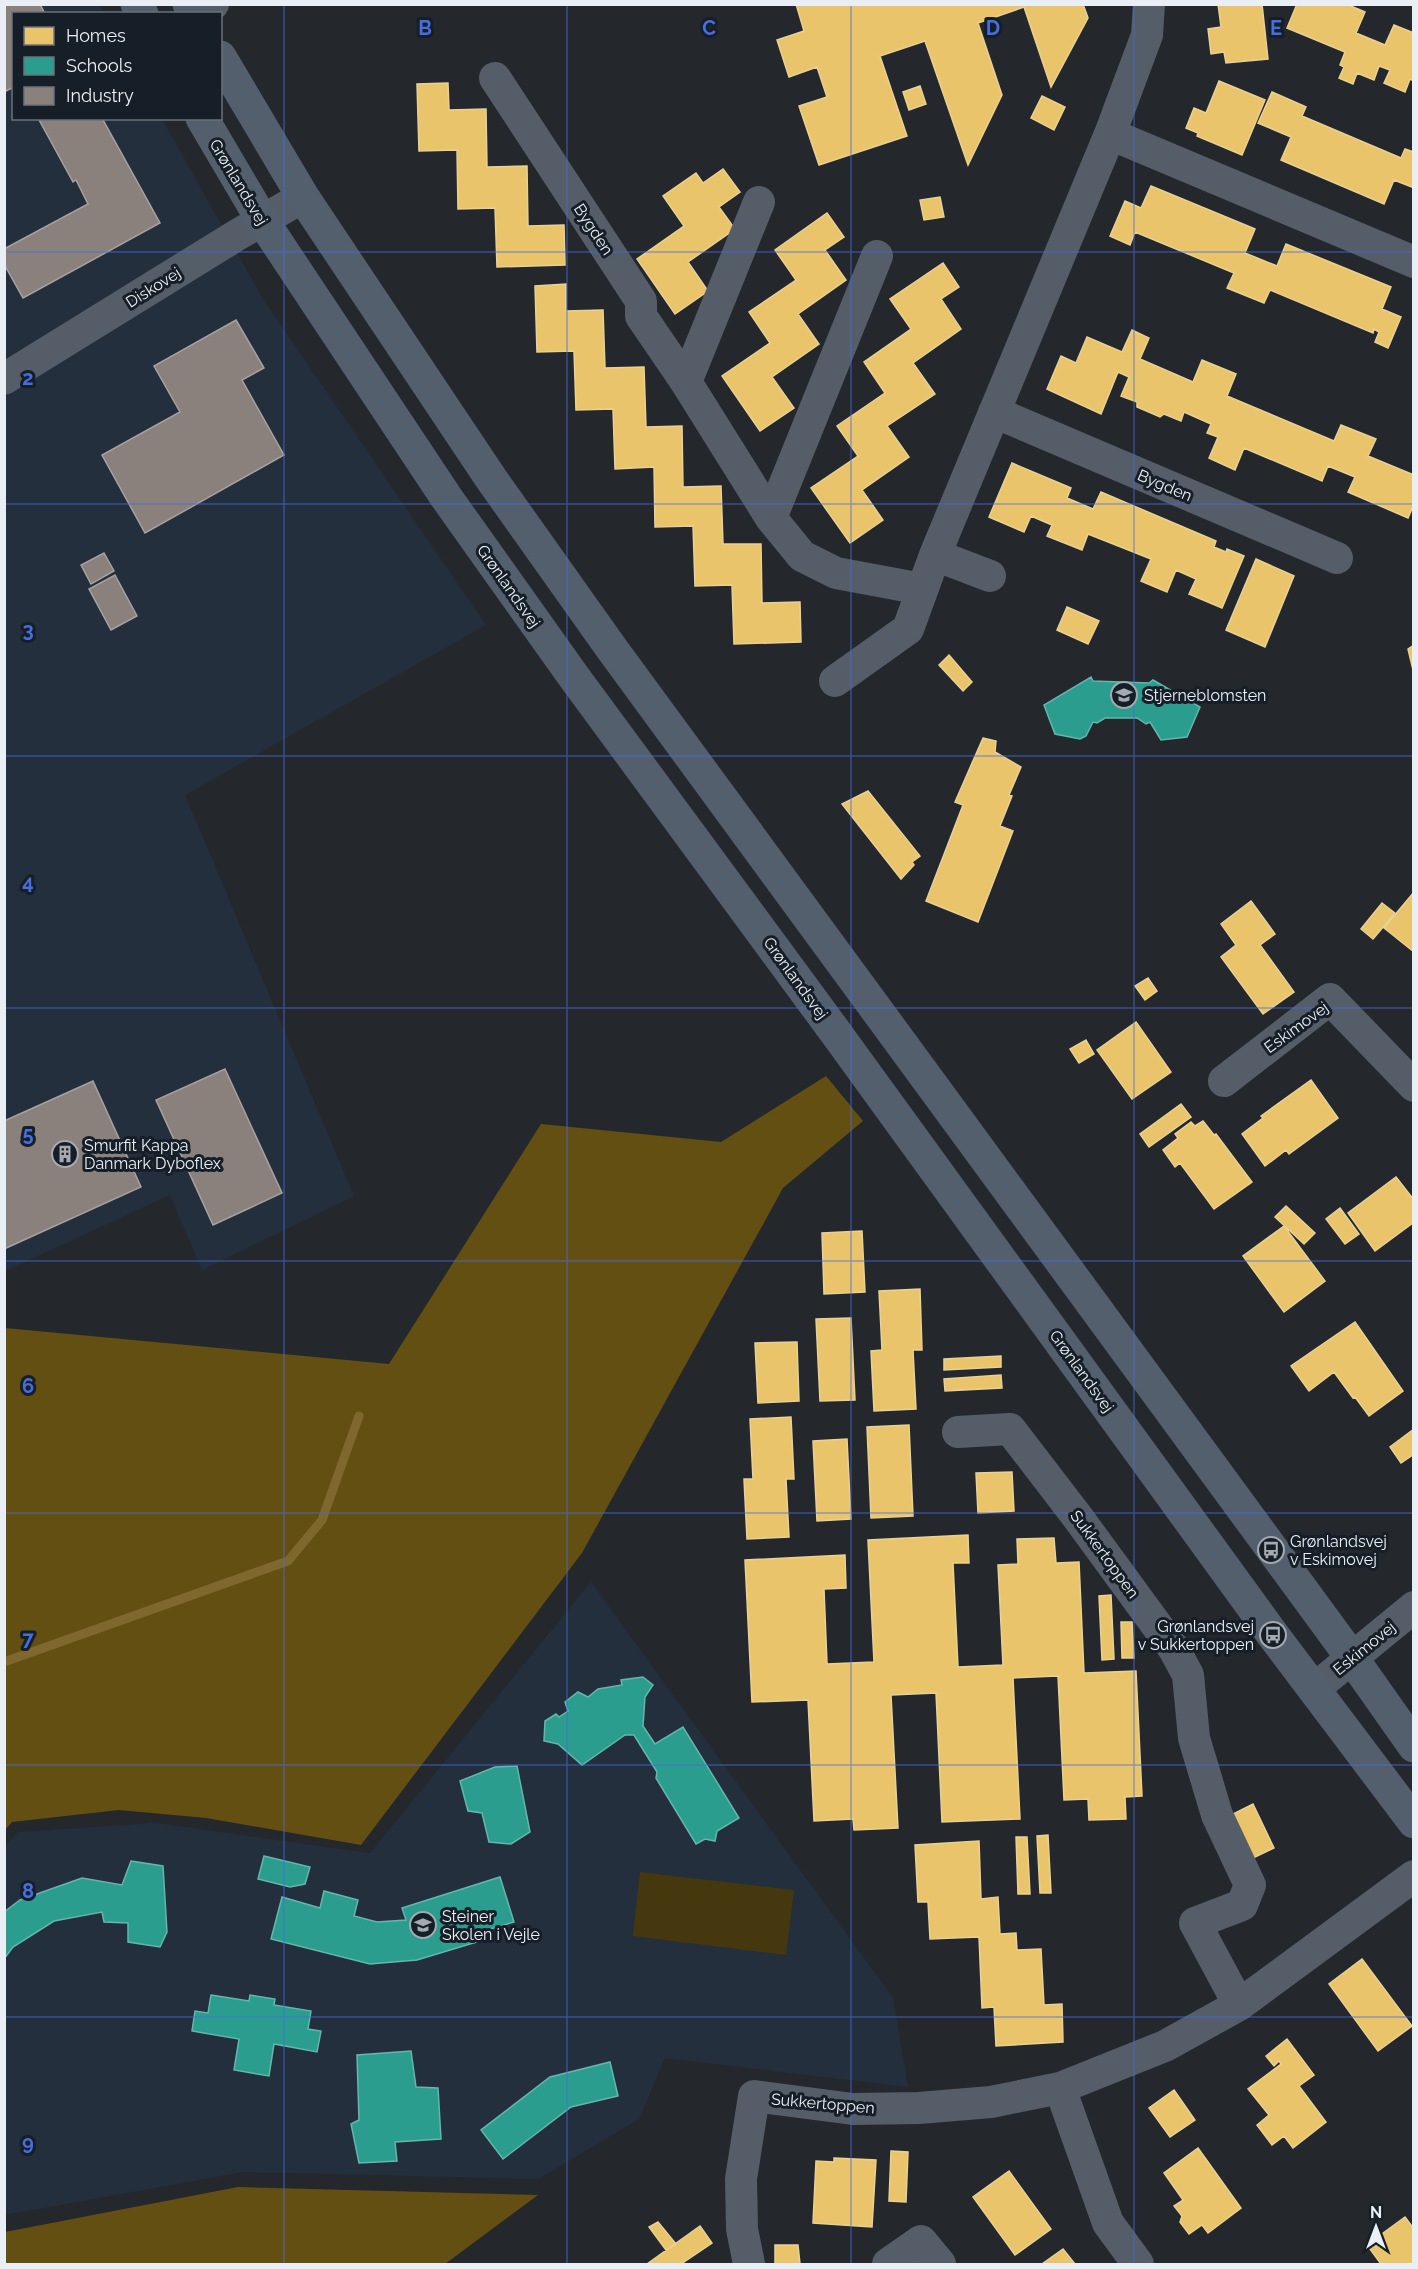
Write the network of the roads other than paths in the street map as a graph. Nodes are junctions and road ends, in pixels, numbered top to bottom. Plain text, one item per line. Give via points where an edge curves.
1 (213, 4) edge
2 (1149, 4) edge
3 (199, 12) edge
4 (222, 60) edge
5 (495, 78) dead end
6 (203, 120) edge
7 (1110, 134) junction
8 (303, 197) junction
9 (759, 202) dead end
10 (262, 220) junction
11 (876, 256) dead end
12 (1413, 262) edge
13 (4, 379) edge
14 (686, 382) junction
15 (994, 412) junction
16 (771, 518) junction
17 (935, 555) junction
18 (1337, 558) dead end
19 (990, 576) dead end
20 (922, 589) junction
21 (835, 681) dead end
22 (1224, 1081) dead end
23 (1413, 1086) edge
24 (958, 1432) dead end
25 (1413, 1607) edge
26 (1352, 1658) junction
27 (1314, 1689) junction
28 (1413, 1746) edge
29 (1413, 1822) edge
30 (1413, 1876) edge
31 (1239, 2005) junction
32 (1060, 2088) junction
33 (749, 2265) edge
34 (888, 2265) edge
35 (939, 2265) edge
36 (1138, 2265) edge

1 - 3 street
2 - 7 street via 1147,35
4 - 8 street
5 - 14 street, Bygden via 641,301 641,316
6 - 10 street, Grønlandsvej
7 - 12 street
7 - 15 street
8 - 10 street, Diskovej
8 - 26 street via 492,480 612,649
9 - 14 street
10 - 13 street, Diskovej
10 - 27 street, Grønlandsvej via 446,496 574,677
11 - 16 street
14 - 16 street, Bygden
15 - 17 street
15 - 18 street, Bygden
16 - 20 street, Bygden via 802,556 836,573
17 - 19 street
17 - 20 street
20 - 21 street via 908,629
22 - 23 street, Eskimovej via 1330,999
24 - 31 street, Sukkertoppen via 1010,1429 1174,1649 1188,1675 1194,1738 1217,1815 1250,1885 1242,1905 1195,1923
25 - 26 street, Eskimovej
26 - 27 street, Eskimovej
26 - 28 street
27 - 29 street, Grønlandsvej
30 - 31 street, Sukkertoppen
31 - 32 street, Sukkertoppen via 1165,2046
32 - 33 street, Sukkertoppen via 991,2102 919,2108 854,2109 754,2096 741,2179 742,2229
32 - 36 street via 1108,2223
34 - 35 street via 921,2241

